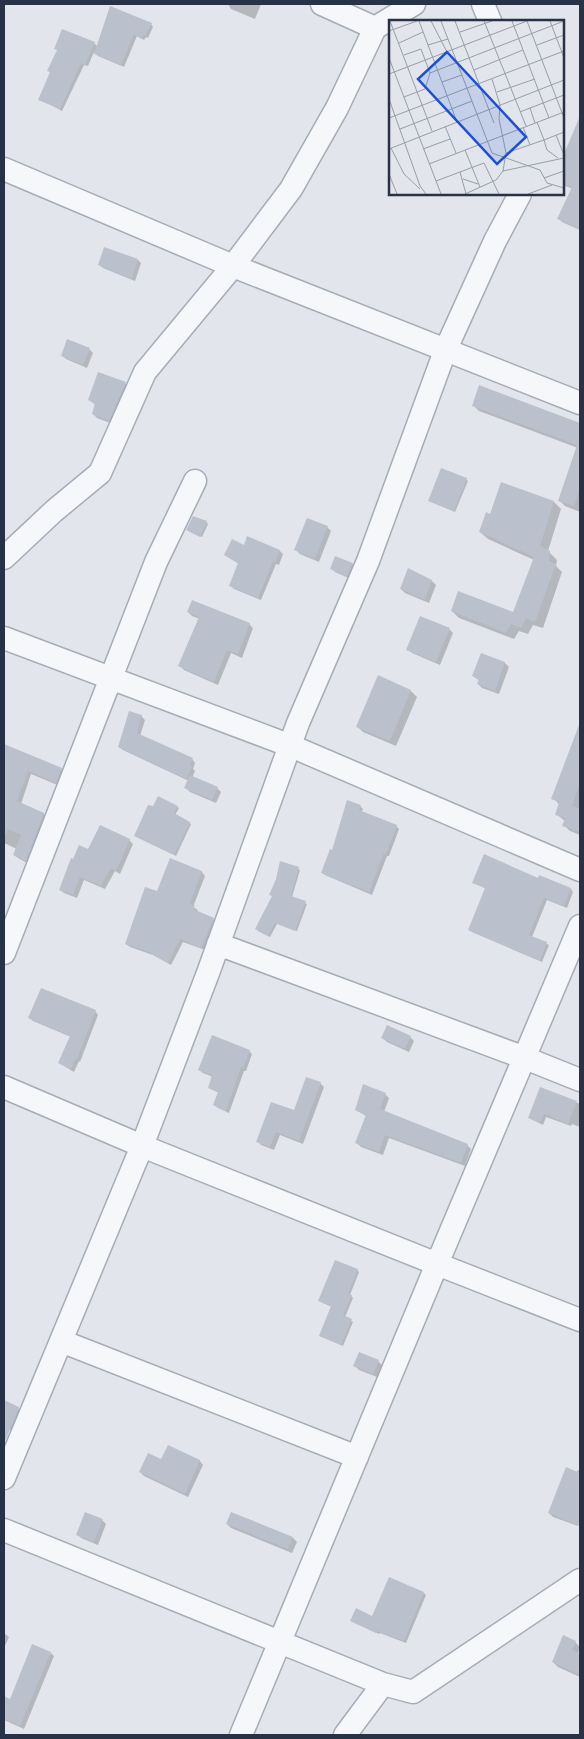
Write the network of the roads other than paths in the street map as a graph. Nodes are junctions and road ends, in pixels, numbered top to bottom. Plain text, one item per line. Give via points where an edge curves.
1 (322, 4) edge
2 (414, 4) edge
3 (484, 4) edge
4 (490, 20) edge
5 (375, 28) junction
6 (4, 169) edge
7 (519, 195) edge
8 (233, 266) junction
9 (444, 351) junction
10 (580, 404) edge
11 (195, 482) dead end
12 (4, 558) edge
13 (4, 638) edge
14 (110, 678) junction
15 (290, 746) junction
16 (580, 870) edge
17 (580, 926) edge
18 (218, 944) junction
19 (4, 953) edge
20 (524, 1058) junction
21 (580, 1080) edge
22 (4, 1087) edge
23 (142, 1146) junction
24 (437, 1264) junction
25 (580, 1320) edge
26 (60, 1342) junction
27 (357, 1457) junction
28 (4, 1478) edge
29 (4, 1530) edge
30 (580, 1580) edge
31 (280, 1643) junction
32 (383, 1684) junction
33 (241, 1735) edge
34 (345, 1735) edge

1 - 5 street
2 - 5 street
3 - 4 street
5 - 8 street via 337,108 292,189
6 - 8 street
7 - 9 street
8 - 9 street
8 - 12 street via 145,372 100,473 54,510
9 - 10 street
9 - 15 street via 368,561
11 - 14 street via 156,562
13 - 14 street
14 - 15 street
14 - 19 street
15 - 16 street
15 - 18 street
17 - 20 street
18 - 20 street
18 - 23 street
20 - 21 street
20 - 24 street
22 - 23 street
23 - 24 street
23 - 26 street
24 - 25 street
24 - 27 street
26 - 27 street
26 - 28 street
27 - 31 street
29 - 31 street
30 - 32 street via 413,1692
31 - 32 street
31 - 33 street
32 - 34 street

